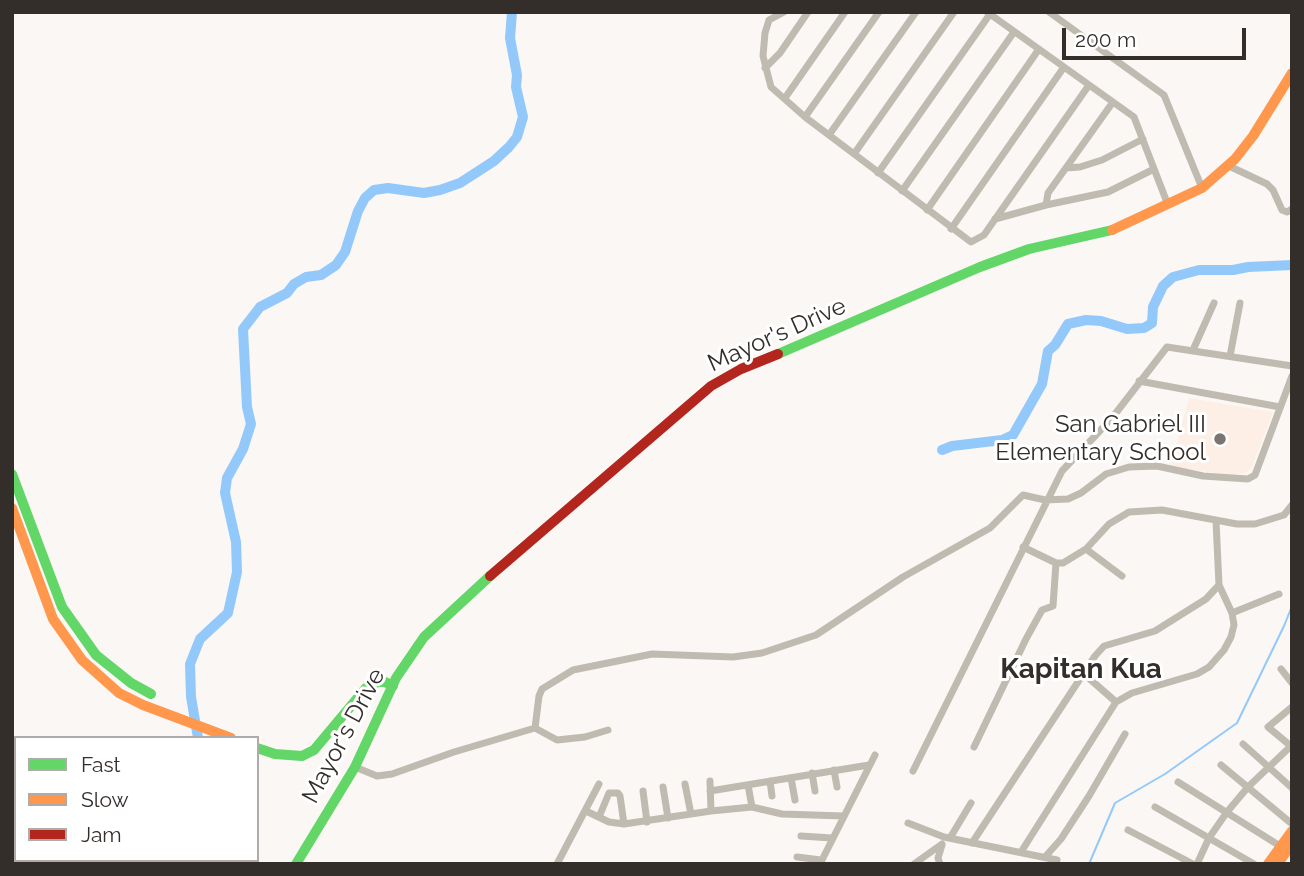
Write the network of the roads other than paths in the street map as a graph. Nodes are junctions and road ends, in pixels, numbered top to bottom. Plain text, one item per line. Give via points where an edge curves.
1 (784, 12) edge
2 (808, 12) edge
3 (845, 12) edge
4 (879, 12) edge
5 (916, 12) edge
6 (954, 12) edge
7 (1049, 12) edge
8 (988, 13) edge
9 (1014, 32) junction
10 (1039, 49) junction
11 (1064, 67) junction
12 (765, 68) junction
13 (1292, 73) edge
14 (1089, 85) junction
15 (785, 98) junction
16 (1113, 102) junction
17 (805, 117) junction
18 (830, 135) junction
19 (1143, 139) junction
20 (854, 154) junction
21 (1229, 166) junction
22 (1066, 167) junction
23 (1154, 169) junction
24 (878, 173) junction
25 (1202, 188) junction
26 (902, 191) junction
27 (1046, 205) junction
28 (1168, 205) junction
29 (1292, 209) edge
30 (926, 210) junction
31 (995, 220) junction
32 (951, 229) junction
33 (1214, 303) dead end
34 (1240, 303) dead end
35 (1193, 350) junction
36 (1230, 356) junction
37 (1292, 366) edge
38 (1292, 376) edge
39 (1139, 380) junction
40 (1280, 407) junction
41 (13, 475) edge
42 (1045, 500) junction
43 (1292, 506) edge
44 (12, 508) edge
45 (1216, 521) junction
46 (1023, 547) junction
47 (1086, 549) junction
48 (1056, 563) junction
49 (1122, 576) dead end
50 (1219, 585) junction
51 (1279, 594) dead end
52 (1232, 614) junction
53 (1281, 669) dead end
54 (1083, 673) junction
55 (1292, 683) edge
56 (393, 686) junction
57 (151, 695) dead end
58 (1116, 702) junction
59 (1292, 707) edge
60 (535, 728) junction
61 (608, 730) dead end
62 (1125, 734) dead end
63 (225, 736) edge
64 (1243, 744) dead end
65 (1291, 746) edge
66 (974, 747) dead end
67 (259, 749) edge
68 (875, 755) dead end
69 (869, 765) junction
70 (1221, 765) dead end
71 (355, 766) junction
72 (1267, 768) junction
73 (834, 770) junction
74 (913, 771) dead end
75 (812, 773) junction
76 (791, 778) junction
77 (710, 781) dead end
78 (771, 781) junction
79 (1178, 782) dead end
80 (599, 784) dead end
81 (685, 784) dead end
82 (748, 785) junction
83 (663, 786) dead end
84 (837, 787) dead end
85 (1248, 787) junction
86 (1292, 788) edge
87 (643, 791) dead end
88 (710, 791) junction
89 (815, 791) dead end
90 (772, 796) dead end
91 (795, 800) dead end
92 (971, 803) dead end
93 (752, 807) junction
94 (1155, 807) dead end
95 (586, 811) junction
96 (711, 811) junction
97 (1227, 812) junction
98 (691, 814) junction
99 (844, 816) junction
100 (599, 817) junction
101 (668, 818) junction
102 (648, 822) junction
103 (908, 822) dead end
104 (624, 824) junction
105 (1292, 824) edge
106 (1128, 830) dead end
107 (1292, 831) edge
108 (801, 836) dead end
109 (832, 838) junction
110 (1209, 838) junction
111 (945, 840) junction
112 (972, 843) junction
113 (1292, 844) edge
114 (1280, 846) junction
115 (1021, 852) junction
116 (1045, 857) junction
117 (797, 858) dead end
118 (1056, 860) dead end
119 (820, 862) edge
120 (296, 864) edge
121 (557, 864) edge
122 (914, 864) edge
123 (940, 864) edge
124 (1195, 864) edge
125 (1254, 864) edge
126 (1268, 864) edge
127 (1278, 864) edge

1 - 12 street via 769,20
2 - 12 street
3 - 15 street
4 - 17 street
5 - 18 street
6 - 20 street
7 - 25 street via 1164,95
8 - 9 street
8 - 24 street
9 - 10 street
9 - 26 street
10 - 11 street
10 - 30 street
11 - 14 street
11 - 32 street
12 - 15 street via 771,86
13 - 21 street, Mayor's Drive
14 - 16 street
14 - 31 street
15 - 17 street
16 - 19 street via 1134,117
16 - 22 street
17 - 18 street
18 - 20 street
19 - 22 street via 1102,160
19 - 23 street
20 - 24 street
21 - 25 street, Mayor's Drive
21 - 29 street via 1267,184 1282,210
22 - 27 street via 1048,193
23 - 27 street via 1108,191
23 - 28 street
24 - 26 street
25 - 28 street, Mayor's Drive
26 - 30 street
27 - 31 street
28 - 56 street, Mayor's Drive via 1106,233 1030,249 980,267 718,380 437,622
30 - 32 street
31 - 32 street via 975,241 967,241
33 - 35 street
34 - 36 street
35 - 36 street
35 - 39 street via 1167,346
36 - 37 street
38 - 40 street
39 - 40 street
39 - 42 street via 1112,418 1062,471
40 - 42 street via 1255,475 1248,479 1157,466 1129,467 1106,474 1068,499
41 - 57 street via 62,607 96,655
42 - 46 street
42 - 60 street via 1023,495 990,528 903,577 816,635 790,646 733,657 652,654 573,670 542,690
43 - 45 street via 1283,515 1255,524
44 - 63 street via 48,607 68,643 119,693
45 - 47 street via 1162,510 1129,512 1109,524
45 - 50 street
46 - 48 street
46 - 74 street
47 - 48 street
47 - 49 street
48 - 66 street via 1053,606 1042,610
50 - 52 street
50 - 54 street via 1206,599 1155,631 1104,646
51 - 52 street
52 - 58 street via 1231,637 1209,667
53 - 55 street
54 - 58 street
54 - 112 street
56 - 67 street via 378,682 366,688 314,750 302,756
56 - 71 street, Mayor's Drive
58 - 115 street
59 - 65 street via 1268,727
60 - 61 street via 557,740
60 - 71 street via 392,774 377,776
62 - 116 street via 1089,796
64 - 72 street
65 - 72 street
68 - 69 street
69 - 73 street
69 - 99 street
70 - 85 street
71 - 120 street, Mayor's Drive
72 - 85 street
72 - 86 street
73 - 75 street
73 - 84 street
75 - 76 street
75 - 89 street
76 - 78 street
76 - 91 street
77 - 88 street
78 - 82 street
78 - 90 street
79 - 97 street
80 - 95 street
81 - 98 street
82 - 88 street
82 - 93 street
83 - 101 street
85 - 97 street
85 - 105 street
87 - 102 street
88 - 96 street
92 - 111 street
93 - 96 street
93 - 99 street via 782,814
94 - 110 street
95 - 100 street
95 - 121 street
96 - 98 street
97 - 110 street
97 - 114 street
98 - 101 street
99 - 109 street
100 - 104 street
100 - 104 street via 609,793 618,793
101 - 102 street
102 - 104 street
103 - 111 street
106 - 124 street
107 - 114 street
108 - 109 street
109 - 119 street
110 - 124 street
110 - 125 street
111 - 112 street
111 - 122 street
111 - 123 street
112 - 115 street
113 - 127 street
114 - 126 street
115 - 116 street
116 - 118 street
117 - 119 street

